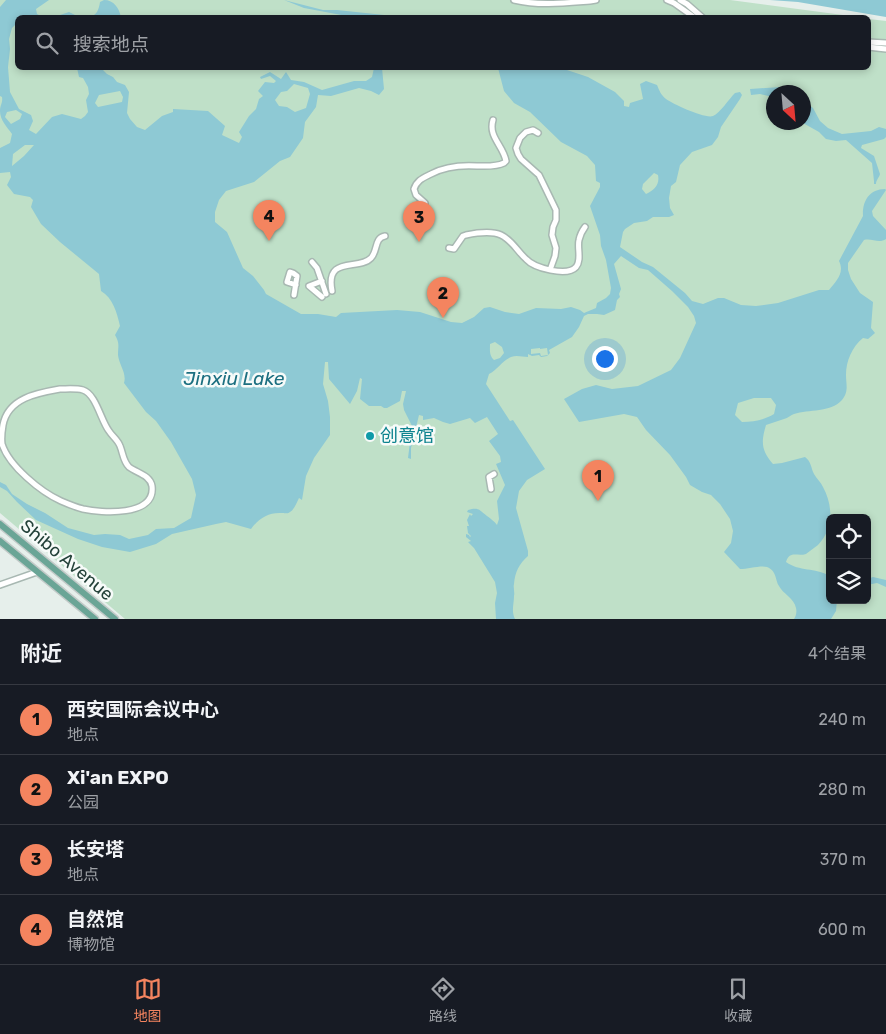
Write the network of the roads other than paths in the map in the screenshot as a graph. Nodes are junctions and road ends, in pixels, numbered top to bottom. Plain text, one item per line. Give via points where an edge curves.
1 (514, 0) edge
2 (596, 0) edge
3 (667, 0) edge
4 (680, 0) edge
5 (691, 15) edge
6 (700, 15) edge
7 (871, 42) edge
8 (886, 43) edge
9 (871, 47) edge
10 (886, 49) edge
11 (494, 120) dead end
12 (538, 133) dead end
13 (424, 211) dead end
14 (585, 227) dead end
15 (385, 236) dead end
16 (449, 248) dead end
17 (312, 262) dead end
18 (550, 270) junction
19 (322, 281) junction
20 (296, 285) dead end
21 (327, 294) junction
22 (294, 295) dead end
23 (494, 474) dead end
24 (491, 489) dead end
25 (145, 504) joint
26 (0, 524) edge
27 (0, 541) edge
28 (37, 572) junction
29 (0, 585) edge
30 (95, 619) edge
31 (115, 619) edge

1 - 2 street via 554,4
3 - 5 street
4 - 6 street
7 - 8 street
9 - 10 street
11 - 13 street via 492,133 506,161 497,166 448,167 420,179 414,189 425,203
12 - 18 street via 533,130 526,132 516,148 521,158 539,175 556,210 552,235 556,248
14 - 18 street via 579,238 579,259 575,268
15 - 21 street via 379,239 370,259 336,271
16 - 18 street via 454,249 466,235 500,235 526,260
17 - 19 street
19 - 21 street
19 - 21 street via 309,286
20 - 22 street
23 - 24 street via 490,477
25 - 25 street via 151,494 151,482 126,464 120,445 87,392 60,389 38,393 20,400 8,412 1,439 6,452 39,488 70,504 97,511 124,511
26 - 31 main road, Shibo Avenue
27 - 28 main road, Shibo Avenue
28 - 29 street
28 - 30 main road, Shibo Avenue

